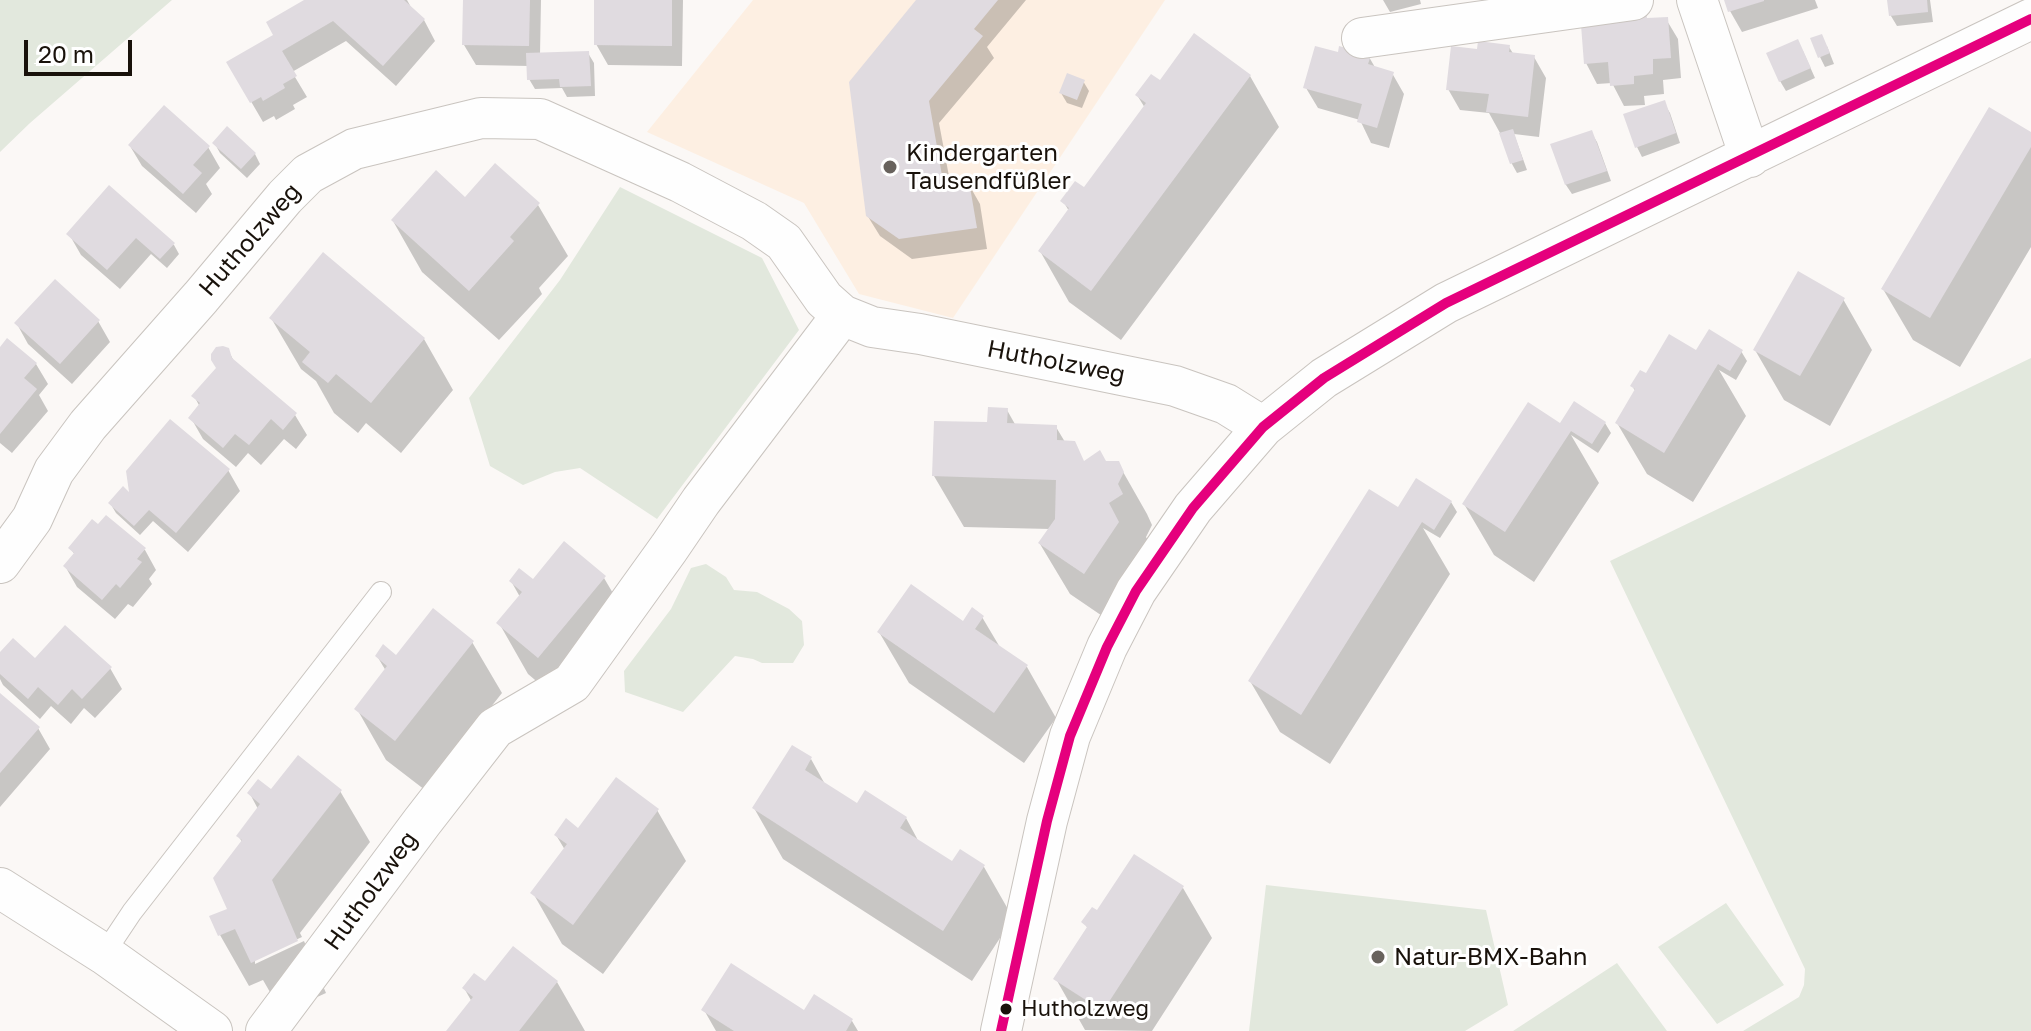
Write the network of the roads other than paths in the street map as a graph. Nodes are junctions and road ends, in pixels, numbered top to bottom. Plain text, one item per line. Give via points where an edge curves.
1 (1633, 0) edge
2 (1697, 0) edge
3 (2031, 19) edge
4 (1362, 38) dead end
5 (1750, 157) junction
6 (842, 315) junction
7 (1263, 427) junction
8 (0, 563) edge
9 (381, 592) dead end
10 (0, 888) edge
11 (104, 954) junction
12 (212, 1031) edge
13 (266, 1031) edge
14 (1001, 1031) edge

1 - 4 street
2 - 5 street
3 - 5 street
5 - 7 street via 1446,303 1324,378
6 - 7 street, Hutholzweg via 872,327 1175,386 1226,404
6 - 8 street, Hutholzweg via 824,299 784,242 754,221 540,119 481,118 354,149 308,174 285,197 88,425
6 - 13 street, Hutholzweg via 572,683 495,728
7 - 14 street via 1193,508 1136,591 1107,647 1070,736
9 - 11 lane
10 - 11 street
11 - 12 street

